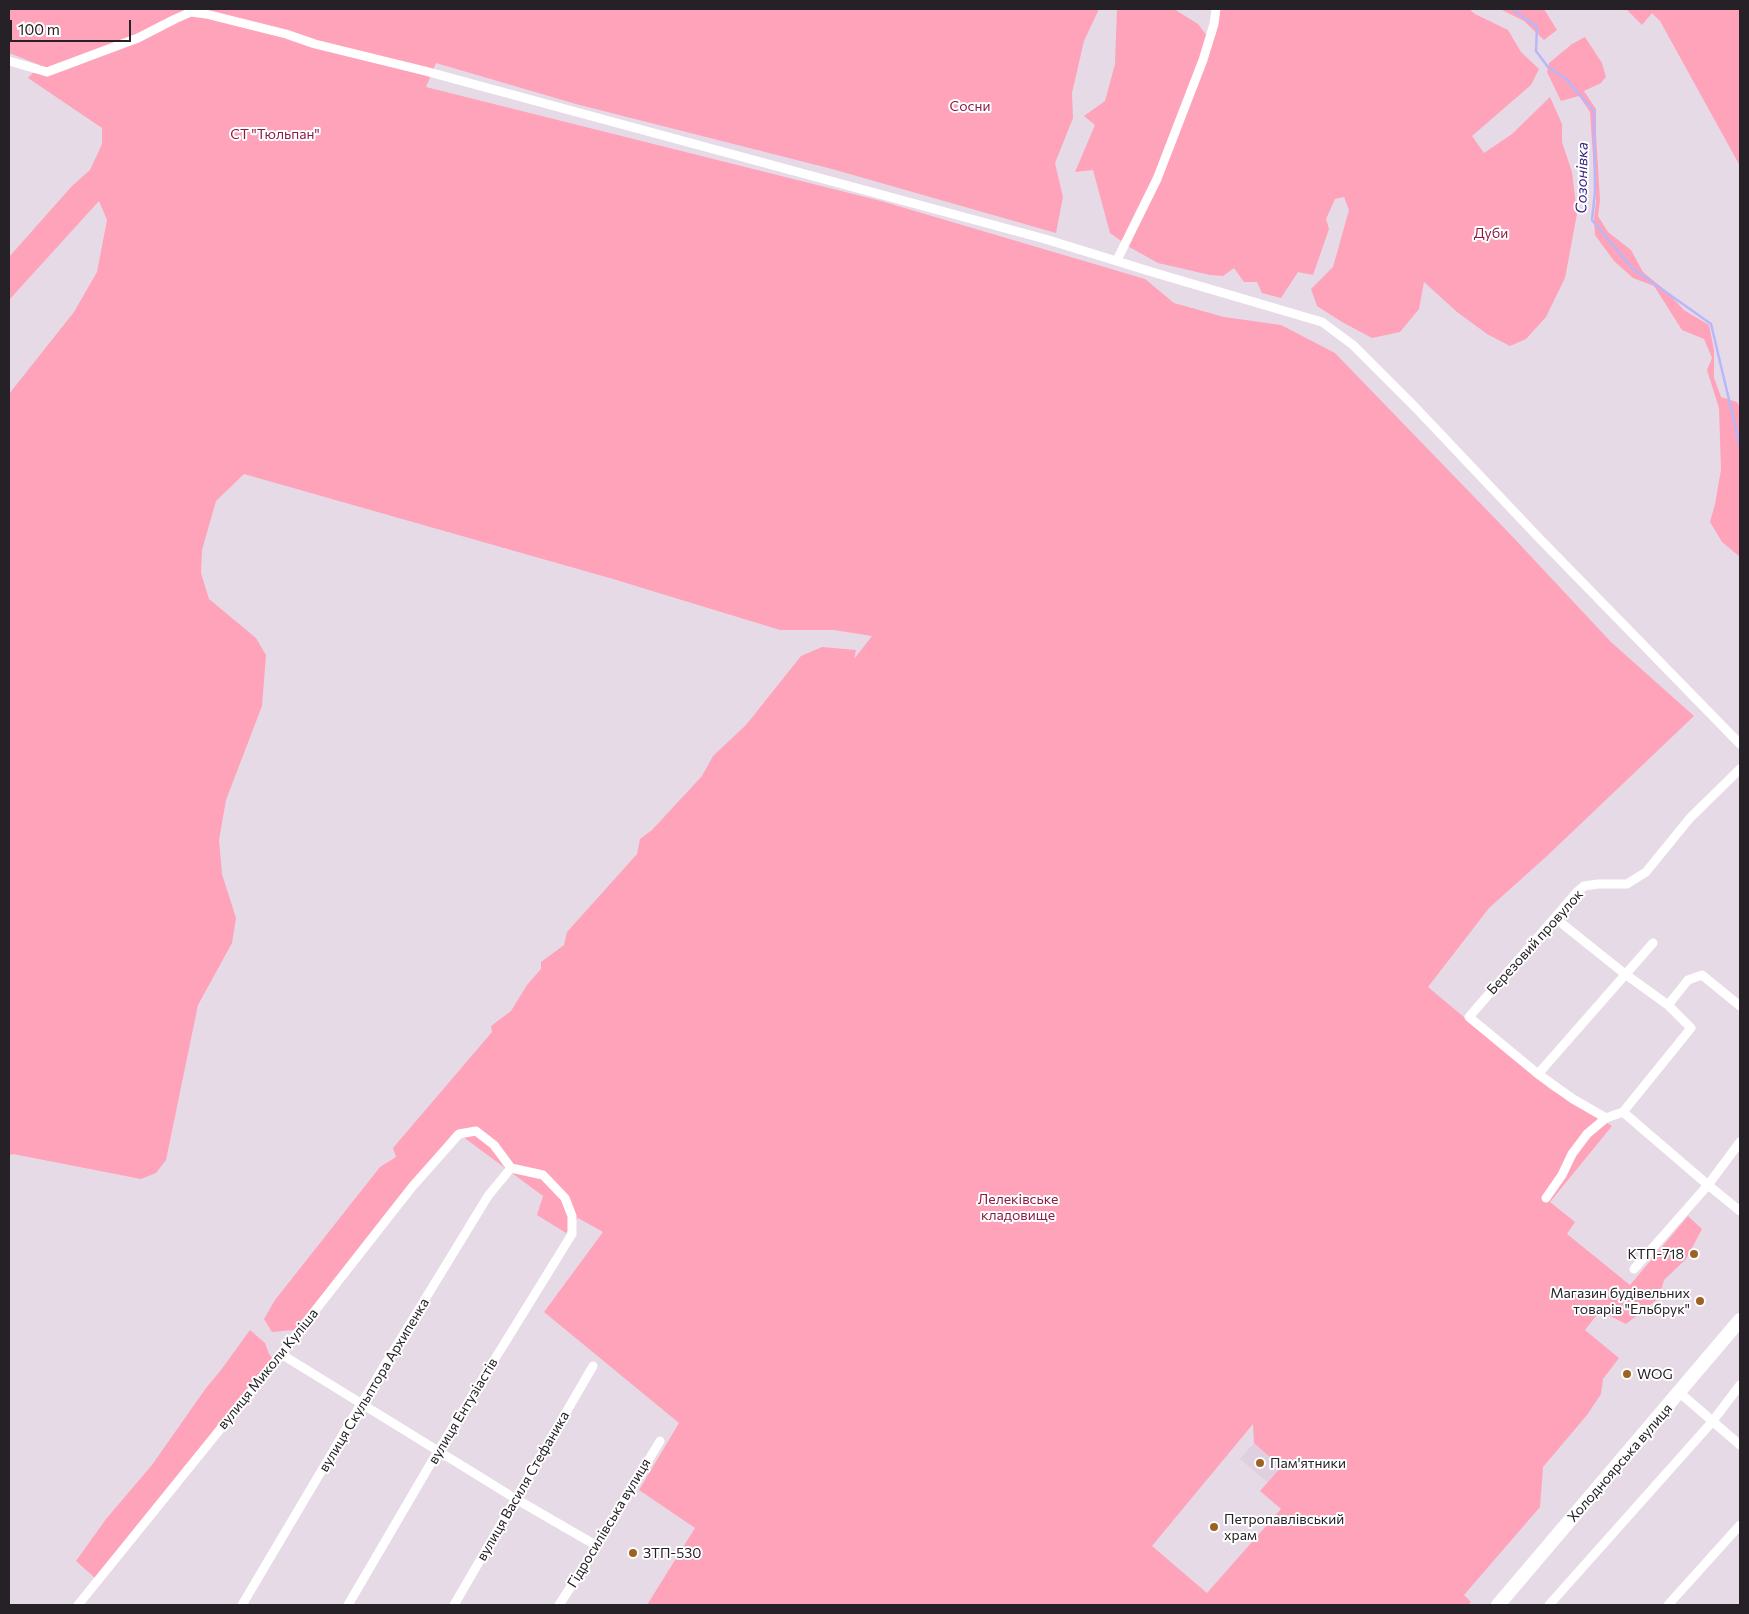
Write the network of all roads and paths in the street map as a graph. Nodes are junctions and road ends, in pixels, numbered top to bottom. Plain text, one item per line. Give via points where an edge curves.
1 (1216, 9) edge
2 (9, 61) edge
3 (1117, 260) junction
4 (1740, 744) edge
5 (1740, 769) edge
6 (1555, 918) junction
7 (1653, 943) dead end
8 (1625, 974) junction
9 (1668, 1005) junction
10 (1740, 1006) edge
11 (1538, 1074) junction
12 (1623, 1112) junction
13 (1606, 1118) junction
14 (1740, 1142) edge
15 (511, 1168) junction
16 (1708, 1185) junction
17 (1546, 1198) dead end
18 (1740, 1211) edge
19 (1634, 1269) dead end
20 (1740, 1320) edge
21 (281, 1354) junction
22 (593, 1366) dead end
23 (1740, 1385) edge
24 (1680, 1393) junction
25 (361, 1404) junction
26 (1712, 1422) junction
27 (660, 1441) dead end
28 (1740, 1445) edge
29 (438, 1451) junction
30 (516, 1499) junction
31 (1740, 1525) edge
32 (597, 1546) junction
33 (78, 1605) edge
34 (242, 1605) edge
35 (348, 1605) edge
36 (454, 1605) edge
37 (559, 1605) edge
38 (1498, 1605) edge
39 (1549, 1605) edge
40 (1668, 1605) edge

1 - 3 street via 1203,60 1157,179
2 - 3 street via 47,72 138,38 191,12 206,14 425,70
3 - 4 street via 1322,322 1353,345
5 - 6 street, Березовий провулок via 1690,818 1646,872 1627,884 1584,886
6 - 8 street
6 - 11 street, Березовий провулок via 1469,1017
7 - 8 street
8 - 9 street
8 - 11 street
9 - 10 street via 1688,980 1702,975
9 - 12 street via 1691,1028
11 - 13 street
12 - 13 street
12 - 16 street
13 - 17 street via 1577,1147
14 - 16 street
15 - 21 street, вулиця Миколи Куліша via 494,1146 476,1131 459,1134 412,1187
15 - 25 street, вулиця Скульптора Архипенка via 488,1196
15 - 29 street, вулиця Ентузіастів via 543,1176 565,1198 572,1216 572,1234
16 - 18 street
16 - 19 street
20 - 24 main road, Холодноярська вулиця
21 - 25 street
21 - 33 street, вулиця Миколи Куліша
22 - 30 street, вулиця Василя Стефаника
23 - 26 street
24 - 26 street
24 - 38 main road, Холодноярська вулиця
25 - 29 street
25 - 34 street, вулиця Скульптора Архипенка
26 - 28 street
26 - 39 street
27 - 32 street, Гідросилівська вулиця
29 - 30 street
29 - 35 street, вулиця Ентузіастів
30 - 32 street
30 - 36 street, вулиця Василя Стефаника
31 - 40 street
32 - 37 street, Гідросилівська вулиця

